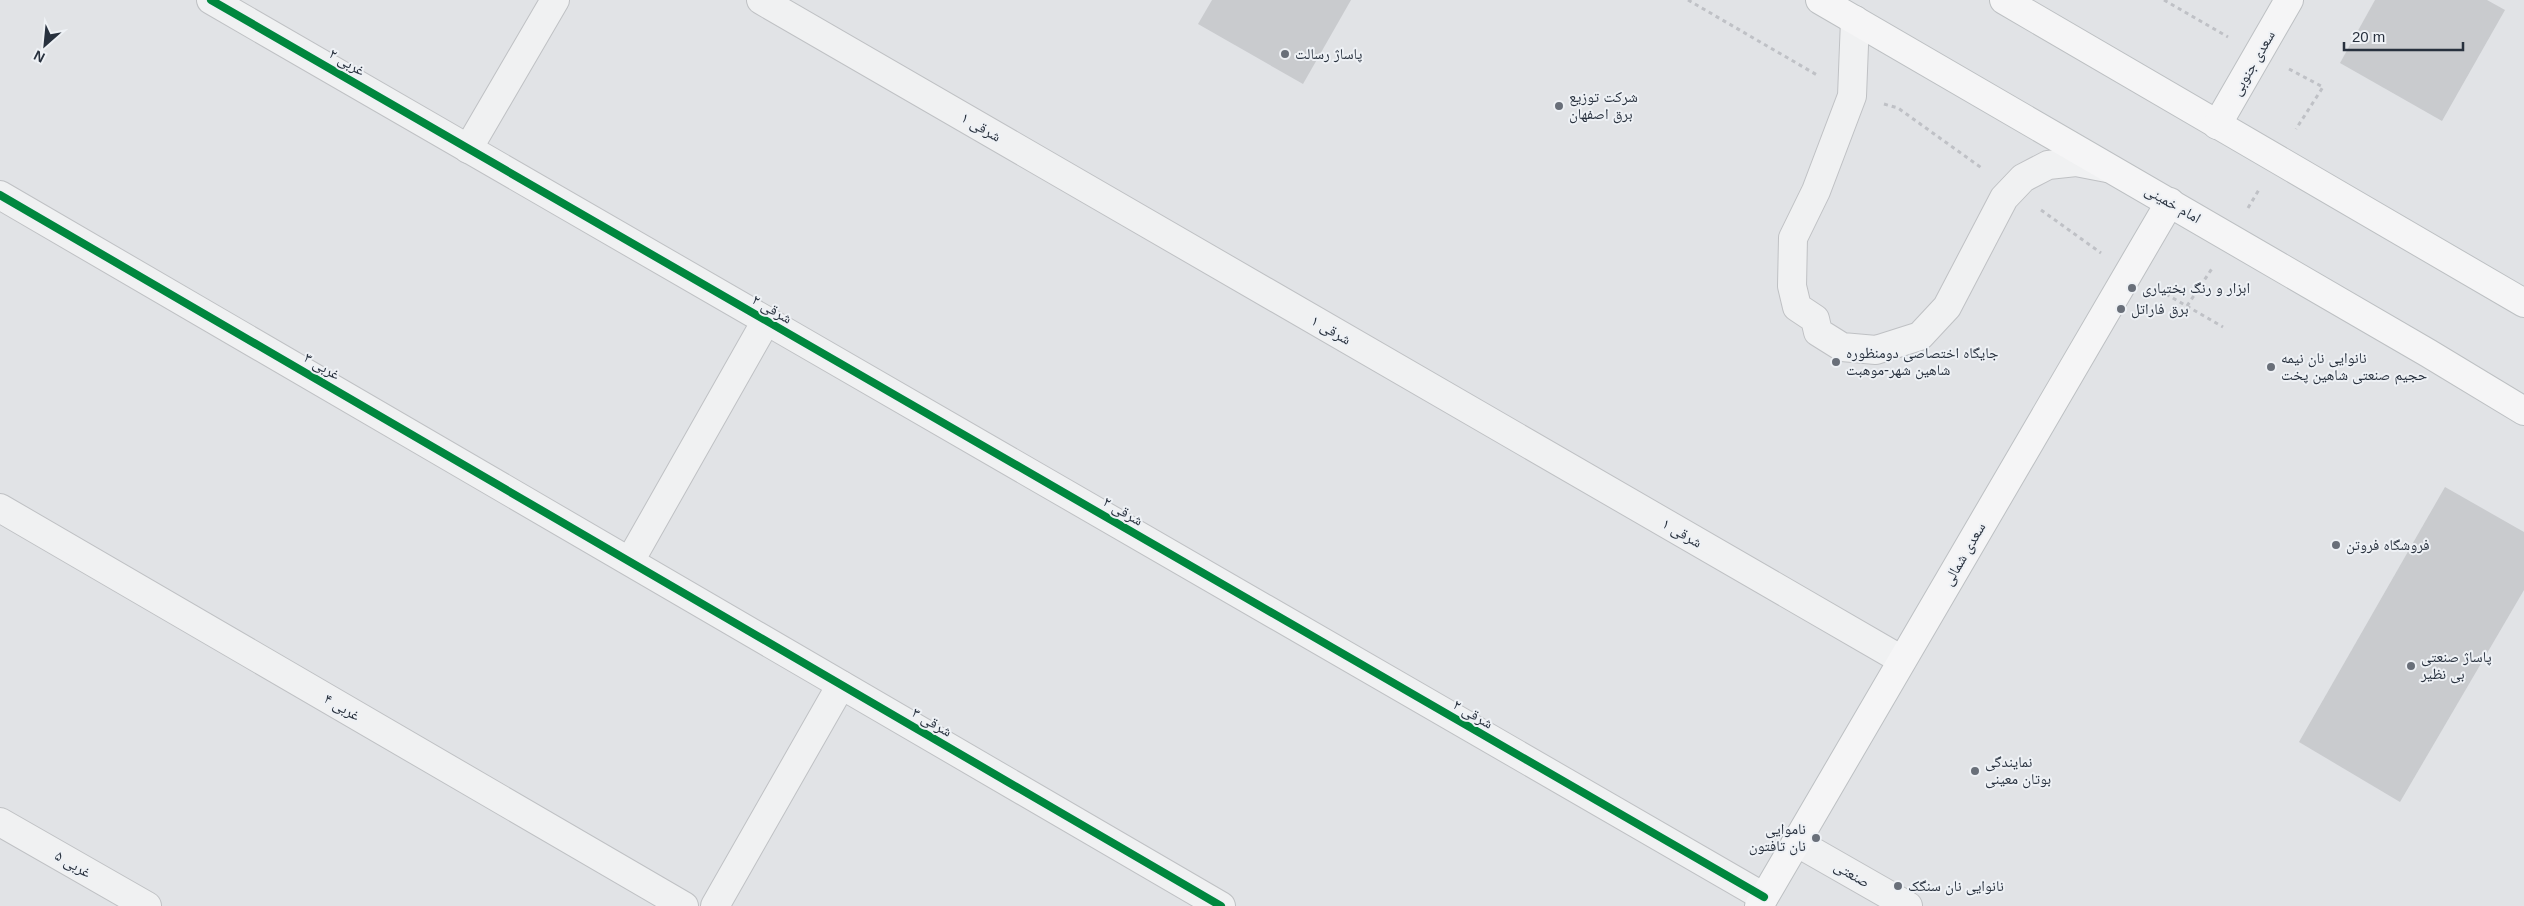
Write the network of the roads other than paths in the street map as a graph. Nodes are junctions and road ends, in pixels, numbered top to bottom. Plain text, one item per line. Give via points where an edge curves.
1 (211, 0) edge
2 (555, 0) edge
3 (761, 0) edge
4 (1820, 0) edge
5 (2004, 0) edge
6 (2289, 0) edge
7 (1855, 20) junction
8 (2217, 125) junction
9 (468, 148) junction
10 (2128, 178) junction
11 (0, 195) edge
12 (2170, 202) junction
13 (2524, 304) edge
14 (766, 321) junction
15 (2524, 411) edge
16 (0, 508) edge
17 (630, 562) junction
18 (1902, 660) junction
19 (841, 685) junction
20 (0, 822) edge
21 (1796, 842) junction
22 (1761, 902) edge
23 (147, 906) edge
24 (684, 906) edge
25 (715, 906) edge
26 (1221, 906) edge
27 (1908, 906) edge

1 - 9 street, ۲ غربی
2 - 9 street
3 - 18 street, ۱ شرقی
4 - 7 main road, امام خمینی
5 - 8 main road
6 - 8 main road, سعدی جنوبی
7 - 10 main road, امام خمینی
7 - 10 street via 1852,96 1816,191 1794,238 1792,286 1797,307 1815,319 1818,332 1842,347 1876,350 1920,336 1948,307 2004,198 2023,178 2048,165 2076,162 2103,166
8 - 13 main road
9 - 14 street, ۲ شرقی
10 - 12 main road, امام خمینی
11 - 17 street, ۳ غربی
12 - 15 main road, امام خمینی
12 - 18 main road, سعدی شمالی
14 - 17 street
14 - 22 street, ۲ شرقی
16 - 24 street, ۴ غربی
17 - 19 street, ۳ شرقی
18 - 21 main road, سعدی شمالی
19 - 25 street
19 - 26 street, ۳ شرقی
20 - 23 street, ۵ غربی
21 - 22 main road, سعدی شمالی
21 - 27 street, صنعتی

